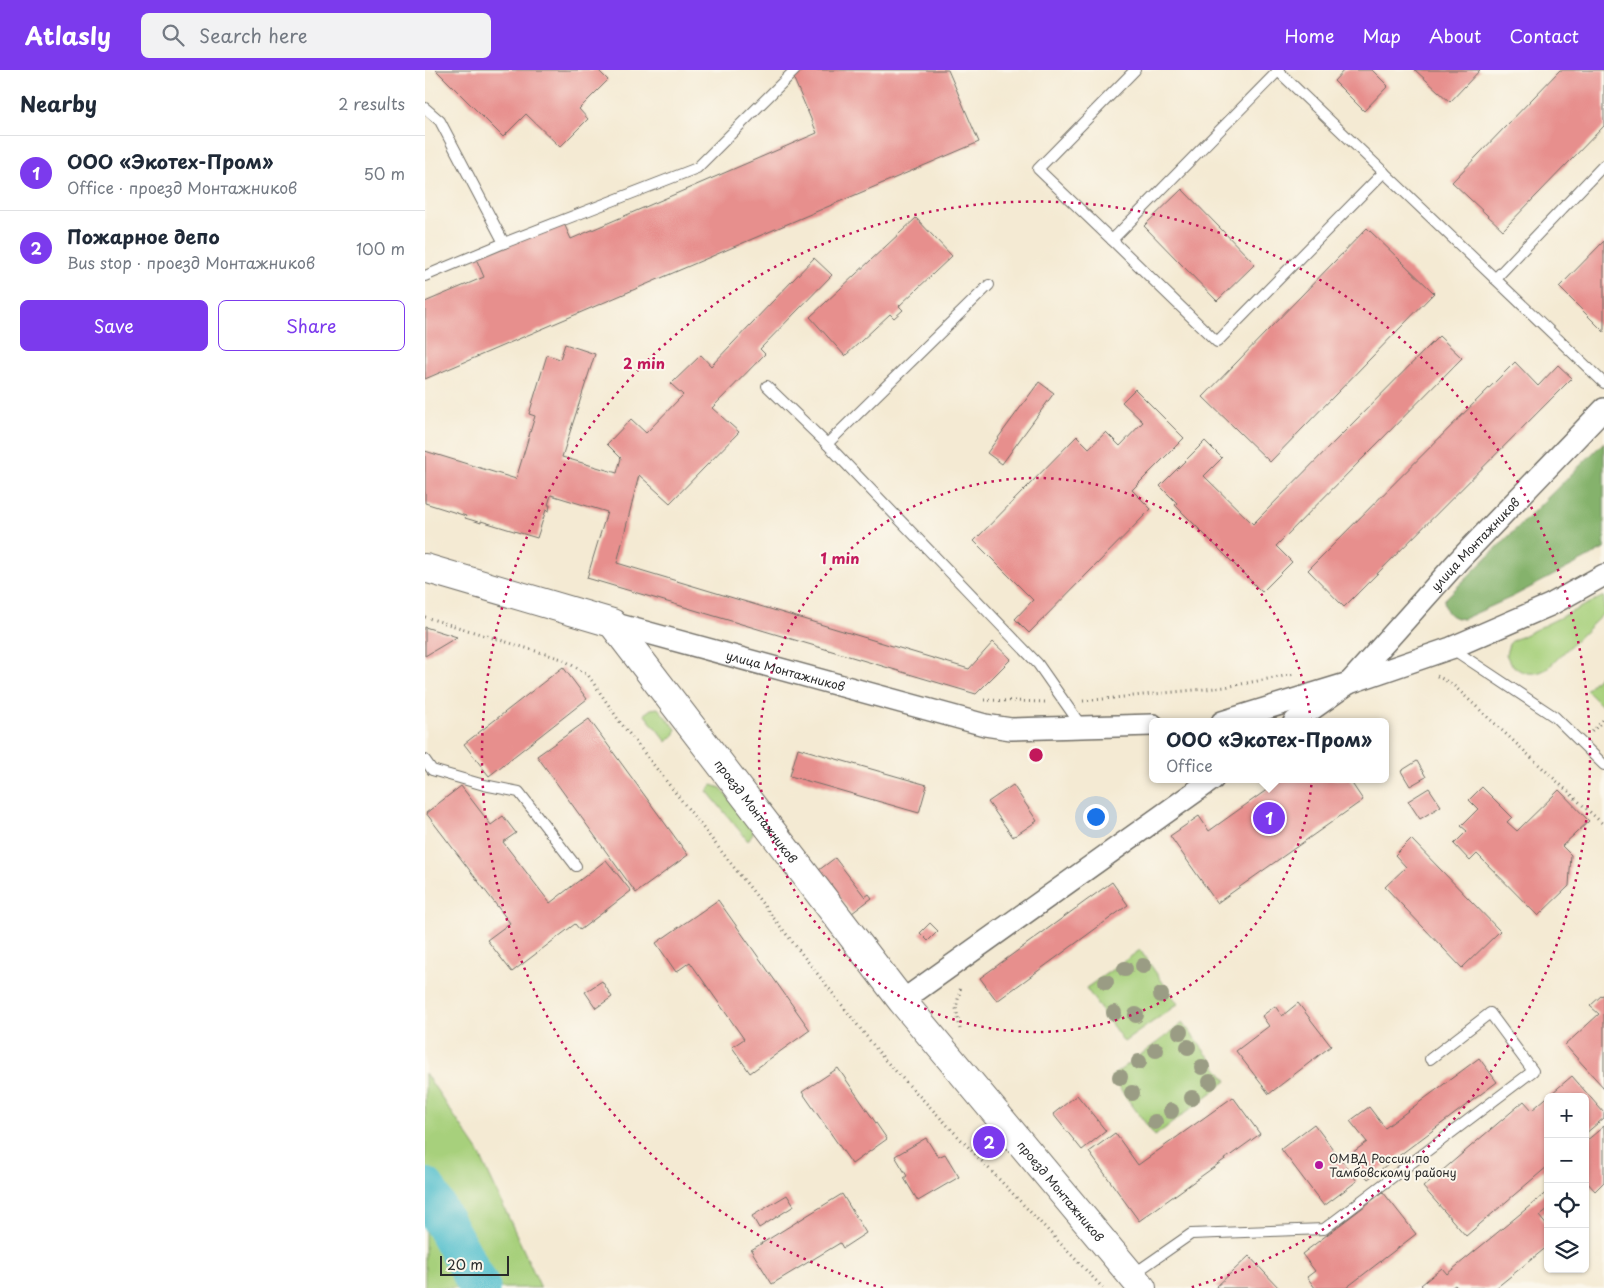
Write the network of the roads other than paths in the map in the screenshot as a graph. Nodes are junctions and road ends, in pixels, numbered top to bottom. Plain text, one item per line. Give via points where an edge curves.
1 (795, 70) edge
2 (1135, 70) edge
3 (1278, 70) edge
4 (425, 108) edge
5 (1604, 165) edge
6 (1384, 172) junction
7 (1112, 240) junction
8 (504, 243) junction
9 (425, 276) edge
10 (1495, 279) junction
11 (989, 285) dead end
12 (1604, 383) edge
13 (767, 386) dead end
14 (1604, 409) edge
15 (827, 444) junction
16 (425, 568) edge
17 (1604, 575) edge
18 (612, 623) junction
19 (1451, 648) junction
20 (1349, 683) junction
21 (1235, 718) edge
22 (1300, 718) edge
23 (1149, 725) edge
24 (1082, 728) junction
25 (425, 760) edge
26 (1604, 764) edge
27 (1207, 783) edge
28 (576, 866) dead end
29 (902, 1001) junction
30 (1430, 1058) dead end
31 (1136, 1282) edge

1 - 8 lane via 697,168
2 - 7 lane via 1039,169
3 - 6 lane
3 - 7 lane
4 - 8 lane via 440,122
5 - 10 lane
6 - 7 lane via 1217,342
6 - 10 lane
8 - 9 lane
10 - 12 lane
11 - 15 lane
13 - 15 lane
14 - 20 street, улица Монтажников via 1458,561
15 - 24 lane via 1037,664
16 - 18 main road, улица Монтажников
17 - 19 street via 1550,605
18 - 24 street, улица Монтажников via 985,725 1011,729
18 - 29 main road, проезд Монтажников
19 - 20 street
19 - 26 lane via 1555,717
20 - 21 street
20 - 22 street
23 - 24 street, улица Монтажников
25 - 28 lane via 432,770 519,792
27 - 29 street
29 - 31 main road, проезд Монтажников
30 - 31 lane via 1490,1014 1533,1071 1324,1229 1191,1234

